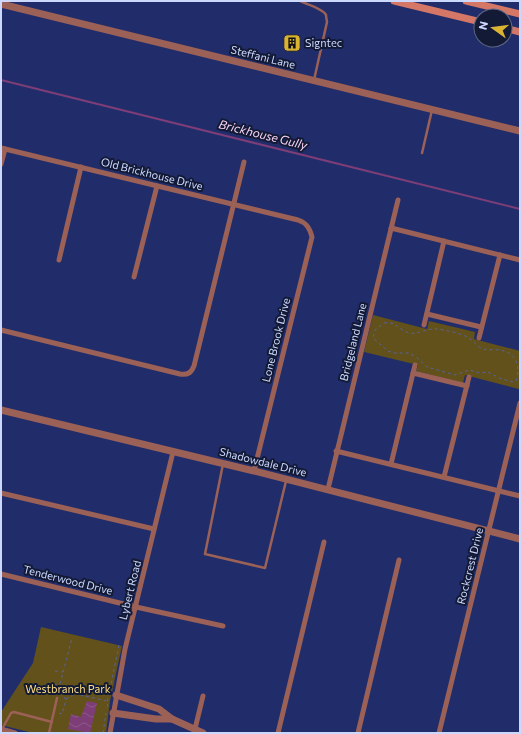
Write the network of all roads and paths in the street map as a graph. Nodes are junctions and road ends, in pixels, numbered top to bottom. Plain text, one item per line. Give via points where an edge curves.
1 (300, 1) edge
2 (394, 1) edge
3 (466, 1) edge
4 (1, 4) edge
5 (520, 14) edge
6 (473, 20) edge
7 (314, 80) junction
8 (432, 109) junction
9 (520, 131) edge
10 (3, 148) edge
11 (422, 153) dead end
12 (244, 162) dead end
13 (1, 164) edge
14 (81, 167) junction
15 (157, 186) junction
16 (398, 200) dead end
17 (234, 205) junction
18 (298, 220) joint
19 (391, 228) junction
20 (444, 242) junction
21 (500, 255) junction
22 (59, 260) dead end
23 (520, 260) edge
24 (134, 277) dead end
25 (427, 314) junction
26 (424, 325) dead end
27 (481, 327) junction
28 (1, 330) edge
29 (479, 338) dead end
30 (415, 365) dead end
31 (413, 373) junction
32 (458, 375) joint
33 (469, 377) dead end
34 (467, 386) junction
35 (520, 403) edge
36 (1, 410) edge
37 (336, 451) junction
38 (173, 452) junction
39 (224, 464) junction
40 (391, 464) junction
41 (254, 471) junction
42 (444, 477) junction
43 (286, 479) junction
44 (328, 490) junction
45 (499, 491) junction
46 (1, 494) edge
47 (520, 496) edge
48 (154, 529) junction
49 (488, 531) junction
50 (520, 539) edge
51 (324, 542) dead end
52 (399, 560) dead end
53 (1, 574) edge
54 (136, 607) junction
55 (223, 626) dead end
56 (72, 638) dead end
57 (120, 641) dead end
58 (55, 671) dead end
59 (63, 673) junction
60 (49, 683) dead end
61 (60, 686) junction
62 (116, 695) junction
63 (203, 696) dead end
64 (57, 698) dead end
65 (66, 700) junction
66 (107, 702) junction
67 (109, 711) junction
68 (62, 714) dead end
69 (172, 719) junction
70 (52, 722) junction
71 (2, 729) edge
72 (194, 731) edge
73 (15, 733) edge
74 (49, 733) edge
75 (103, 733) edge
76 (110, 733) edge
77 (203, 733) edge
78 (278, 733) edge
79 (358, 733) edge
80 (439, 733) edge

1 - 7 lane via 318,8 326,16 327,22
2 - 6 main road
3 - 5 main road
4 - 7 street, Steffani Lane
7 - 8 street, Steffani Lane
8 - 9 street, Steffani Lane
8 - 11 lane
10 - 13 street
10 - 14 street, Old Brickhouse Drive
12 - 17 street
14 - 15 street, Old Brickhouse Drive
14 - 22 street
15 - 17 street, Old Brickhouse Drive
15 - 24 street
16 - 19 street, Bridgeland Lane
17 - 18 street, Old Brickhouse Drive
17 - 28 street via 194,366 189,373 180,374
18 - 41 street, Lone Brook Drive via 307,226 312,237
19 - 20 street
19 - 37 street, Bridgeland Lane
20 - 21 street
20 - 25 street
21 - 23 street
21 - 27 street
25 - 26 street
25 - 27 street
27 - 29 street
30 - 31 street
31 - 34 street
31 - 40 street
32 - 32 path via 427,368 408,353 388,351 374,340 375,330 384,323 391,323 411,333 434,329 462,335 483,349 497,349 509,353 519,365 517,379 514,382 488,372 470,370
33 - 34 street
34 - 42 street
35 - 45 street, Rockcrest Drive
36 - 38 street, Shadowdale Drive
37 - 40 street
37 - 44 street, Bridgeland Lane
38 - 39 street, Shadowdale Drive
38 - 48 street, Lybert Road
39 - 41 street, Shadowdale Drive
39 - 43 lane via 205,554 265,568
40 - 42 street
41 - 43 street, Shadowdale Drive
42 - 45 street
43 - 44 street, Shadowdale Drive
44 - 49 street, Shadowdale Drive
45 - 47 street
45 - 49 street, Rockcrest Drive
46 - 48 street
48 - 54 street, Lybert Road
49 - 50 street, Shadowdale Drive
49 - 80 street, Rockcrest Drive
51 - 78 street
52 - 79 street
53 - 54 street, Tenderwood Drive
54 - 55 street, Tenderwood Drive
54 - 62 street, Lybert Road
56 - 59 path
57 - 66 path
58 - 59 path
59 - 61 path
60 - 61 path
61 - 65 path
62 - 67 street, Lybert Road
62 - 69 street via 159,709
63 - 72 street
64 - 70 lane
65 - 66 path via 72,694
65 - 68 path
66 - 67 path
67 - 69 street via 156,719
67 - 75 path
67 - 76 street, Lybert Road
69 - 72 street
70 - 71 lane via 14,712
70 - 74 lane
71 - 73 street
72 - 77 street

